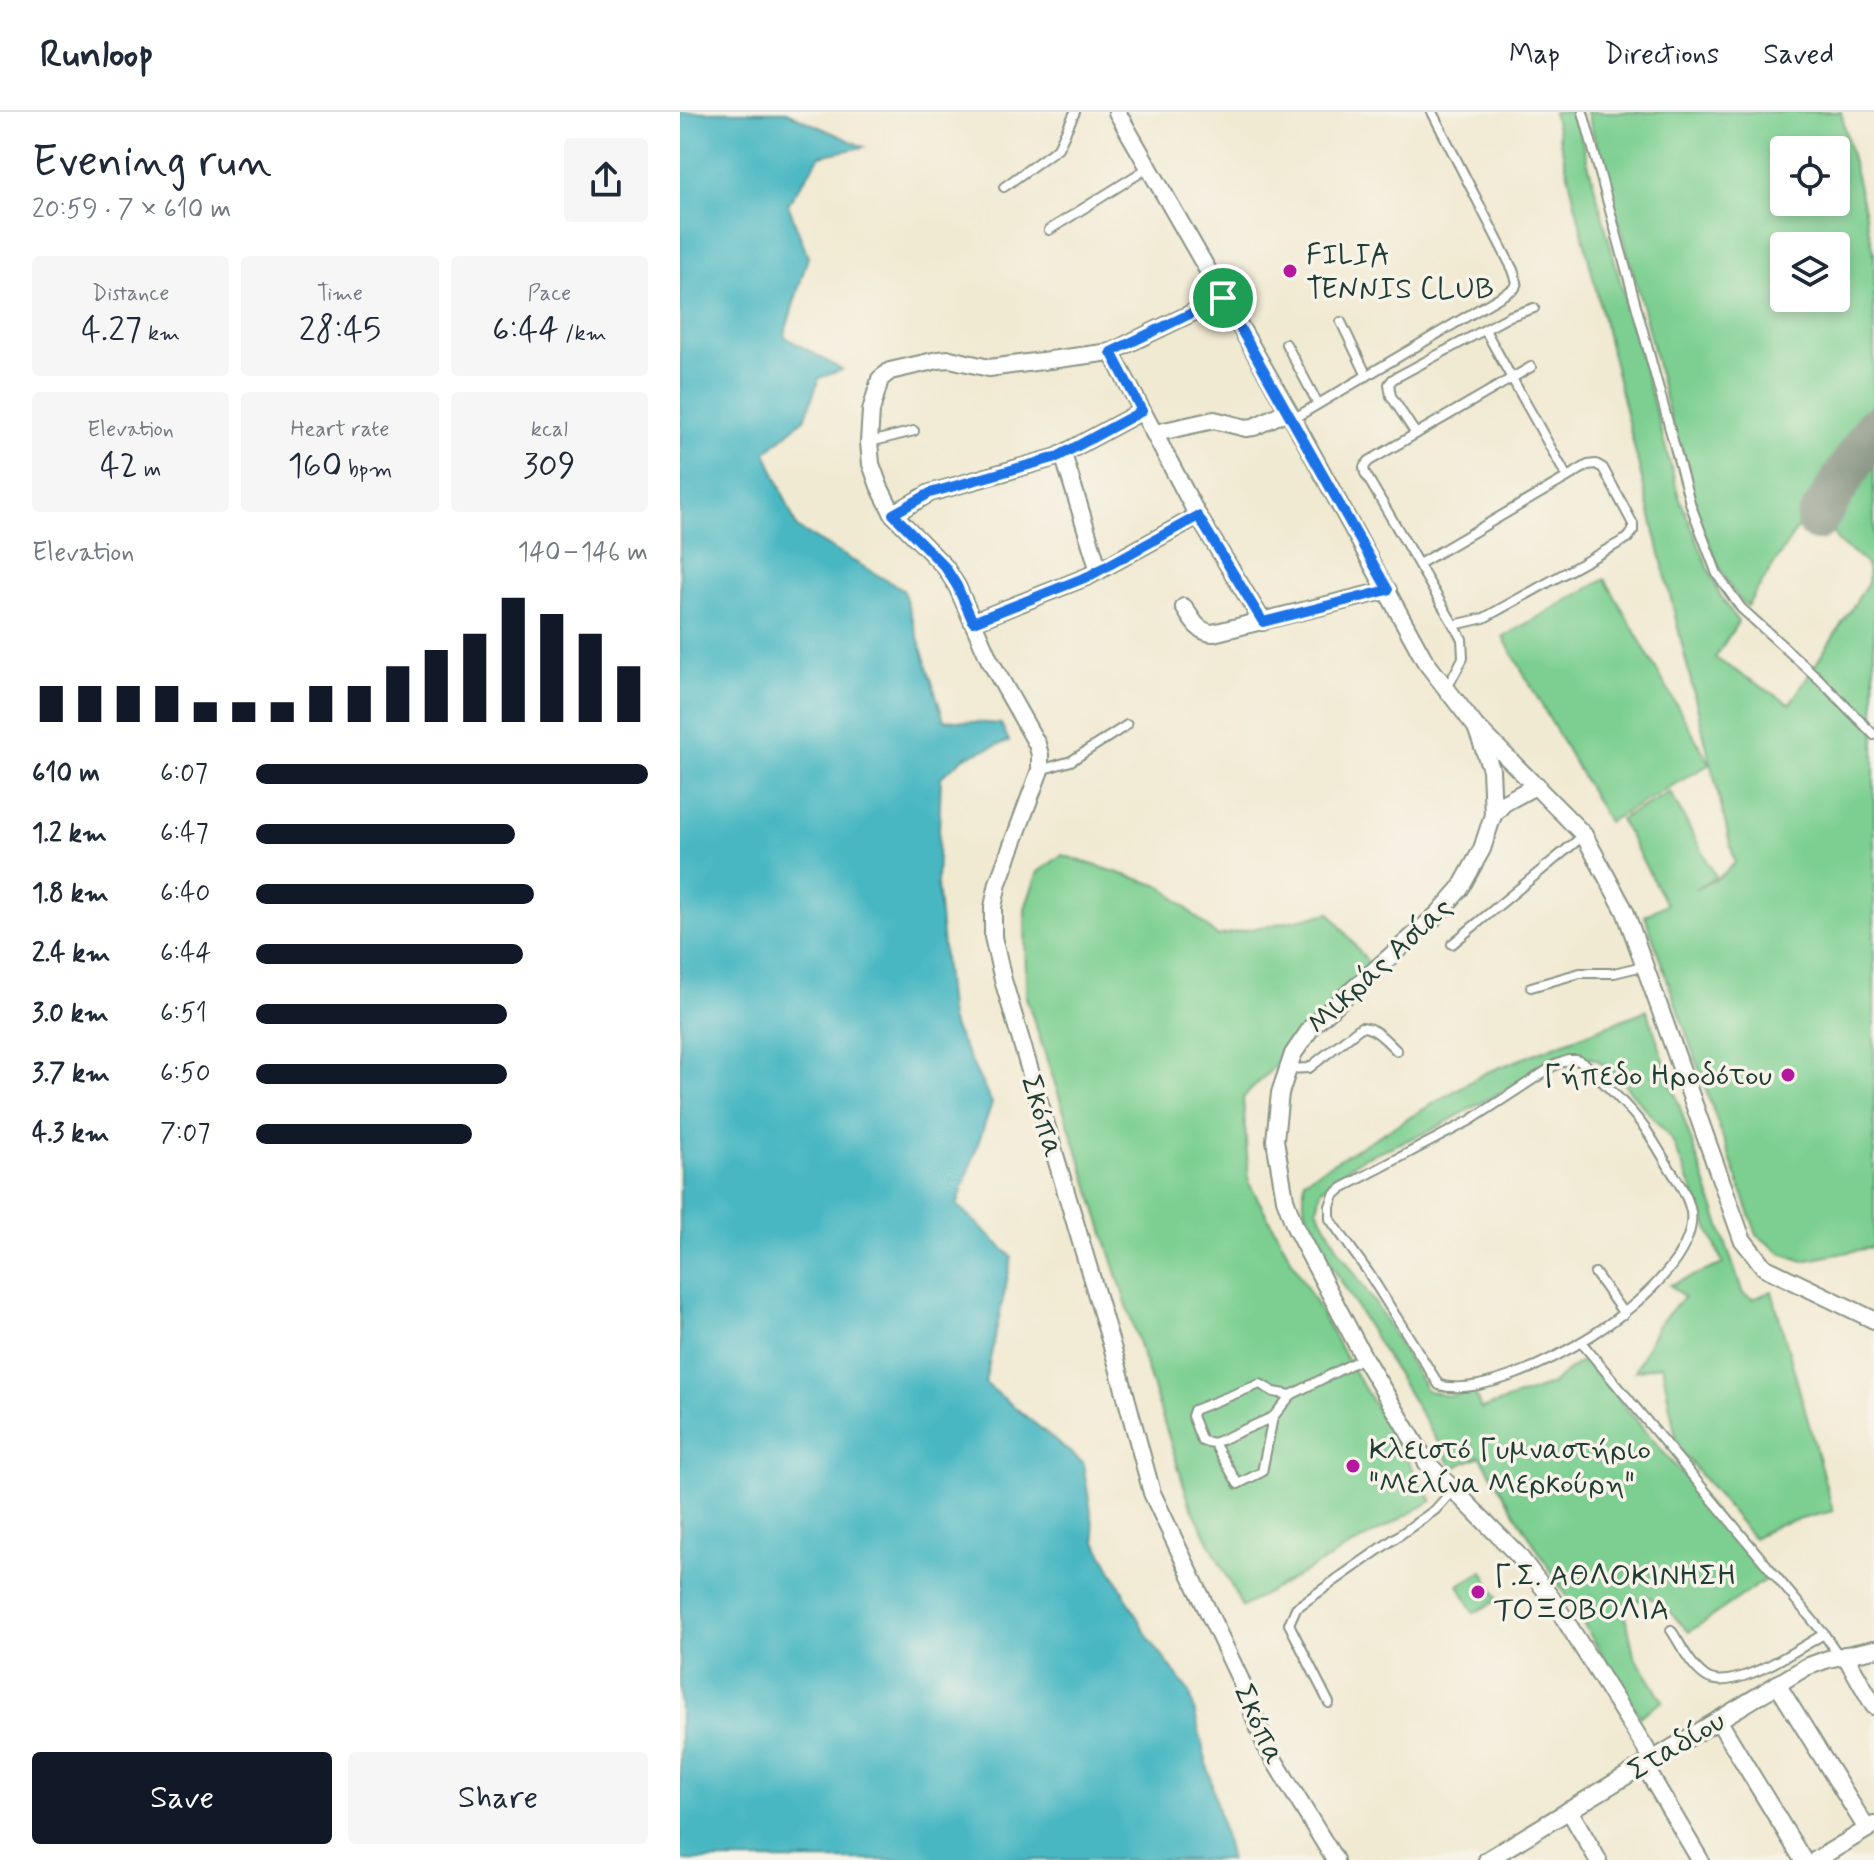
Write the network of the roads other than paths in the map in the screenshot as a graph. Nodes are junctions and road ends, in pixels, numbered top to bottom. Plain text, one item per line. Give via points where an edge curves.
1 (1075, 112) edge
2 (1117, 112) edge
3 (1432, 112) edge
4 (1583, 112) edge
5 (1148, 168) junction
6 (1004, 187) dead end
7 (1049, 230) dead end
8 (1223, 298) junction
9 (1534, 308) dead end
10 (1341, 322) dead end
11 (1485, 330) junction
12 (1286, 344) dead end
13 (1111, 352) junction
14 (1531, 367) dead end
15 (1367, 376) junction
16 (1511, 380) junction
17 (1318, 404) junction
18 (1142, 411) junction
19 (1290, 415) junction
20 (914, 431) dead end
21 (1155, 433) junction
22 (1416, 434) junction
23 (869, 442) junction
24 (1063, 454) junction
25 (1567, 477) junction
26 (893, 514) junction
27 (1198, 516) junction
28 (1419, 564) junction
29 (1099, 571) junction
30 (1388, 590) junction
31 (1184, 607) dead end
32 (973, 622) junction
33 (1263, 622) junction
34 (1454, 625) junction
35 (1446, 689) junction
36 (1127, 725) dead end
37 (1476, 727) junction
38 (1874, 735) edge
39 (1040, 770) junction
40 (1537, 785) junction
41 (1493, 815) junction
42 (1584, 835) junction
43 (1452, 944) dead end
44 (1643, 966) junction
45 (1531, 987) dead end
46 (1397, 1051) dead end
47 (1286, 1069) junction
48 (1595, 1273) dead end
49 (1624, 1314) junction
50 (1874, 1320) edge
51 (1581, 1342) junction
52 (1364, 1358) junction
53 (1291, 1395) junction
54 (1273, 1417) junction
55 (1214, 1443) junction
56 (1454, 1488) junction
57 (1671, 1630) dead end
58 (1824, 1634) junction
59 (1874, 1649) edge
60 (1842, 1655) junction
61 (1777, 1684) junction
62 (1329, 1703) dead end
63 (1874, 1706) edge
64 (1718, 1720) junction
65 (1648, 1762) junction
66 (1569, 1810) junction
67 (1870, 1827) edge
68 (1496, 1858) edge
69 (1335, 1860) edge
70 (1598, 1860) edge
71 (1700, 1860) edge
72 (1803, 1860) edge
73 (1816, 1860) edge

1 - 6 lane via 1058,148
2 - 5 street, Μικράς Ασίας
3 - 15 lane via 1517,282 1515,288
4 - 38 lane via 1691,506 1717,574 1741,608
5 - 7 lane
5 - 8 street, Μικράς Ασίας
8 - 13 street
8 - 19 street, Μικράς Ασίας
9 - 11 lane
10 - 15 lane
11 - 16 lane
11 - 22 lane via 1389,384
12 - 17 lane
13 - 18 street
13 - 23 street via 989,368 938,360 890,371 880,379
14 - 16 lane
15 - 17 lane
16 - 22 lane
16 - 25 lane
17 - 19 lane
18 - 21 street
18 - 24 street
19 - 21 street via 1254,427 1214,420
19 - 30 street, Μικράς Ασίας
20 - 23 lane
21 - 27 street
22 - 28 lane via 1364,467
23 - 26 street via 871,464
24 - 26 street via 930,493
24 - 29 street
25 - 28 lane
25 - 34 lane via 1588,465 1603,468 1633,524 1628,538 1484,618
26 - 32 street via 945,567
27 - 29 street
27 - 33 street
28 - 34 lane
29 - 32 street
30 - 33 street
30 - 35 street, Μικράς Ασίας
31 - 33 street via 1205,633
32 - 39 street via 1037,744
34 - 35 lane via 1462,639 1463,658
35 - 37 street, Μικράς Ασίας
36 - 39 lane via 1071,761
37 - 40 street
37 - 41 street, Μικράς Ασίας via 1491,769
39 - 69 street, Σκόπα via 993,907 993,937 1003,980 1152,1493 1240,1679 1266,1747
40 - 41 street
40 - 42 street
41 - 47 street, Μικράς Ασίας via 1460,889 1313,1025
42 - 43 lane
42 - 44 street via 1625,911
44 - 45 lane via 1580,973
44 - 50 street via 1742,1239 1764,1267
46 - 47 lane via 1376,1031 1361,1027 1309,1068
47 - 52 street, Μικράς Ασίας via 1275,1140 1285,1199
48 - 49 lane
49 - 51 lane
49 - 51 lane via 1672,1268 1682,1253 1691,1215 1685,1193 1643,1125 1577,1060 1555,1065 1471,1120 1334,1195 1330,1219 1439,1385 1453,1389 1483,1384
51 - 58 lane
52 - 53 lane
52 - 56 street, Μικράς Ασίας via 1427,1463
53 - 54 lane
53 - 55 lane via 1260,1384 1194,1410 1194,1427 1202,1441
54 - 55 lane
54 - 55 lane via 1262,1472 1238,1484
56 - 62 lane via 1435,1510 1296,1608 1289,1624
56 - 65 street, Μικράς Ασίας via 1552,1599
57 - 58 lane via 1697,1669 1721,1681 1743,1677
58 - 60 lane
59 - 60 street, Σταδίου
60 - 61 street, Σταδίου
60 - 63 street
61 - 64 street, Σταδίου
61 - 67 street
64 - 65 street, Σταδίου
64 - 72 street
65 - 66 street, Σταδίου
65 - 71 street, Μικράς Ασίας
66 - 68 street, Σταδίου
66 - 70 street
67 - 73 street

